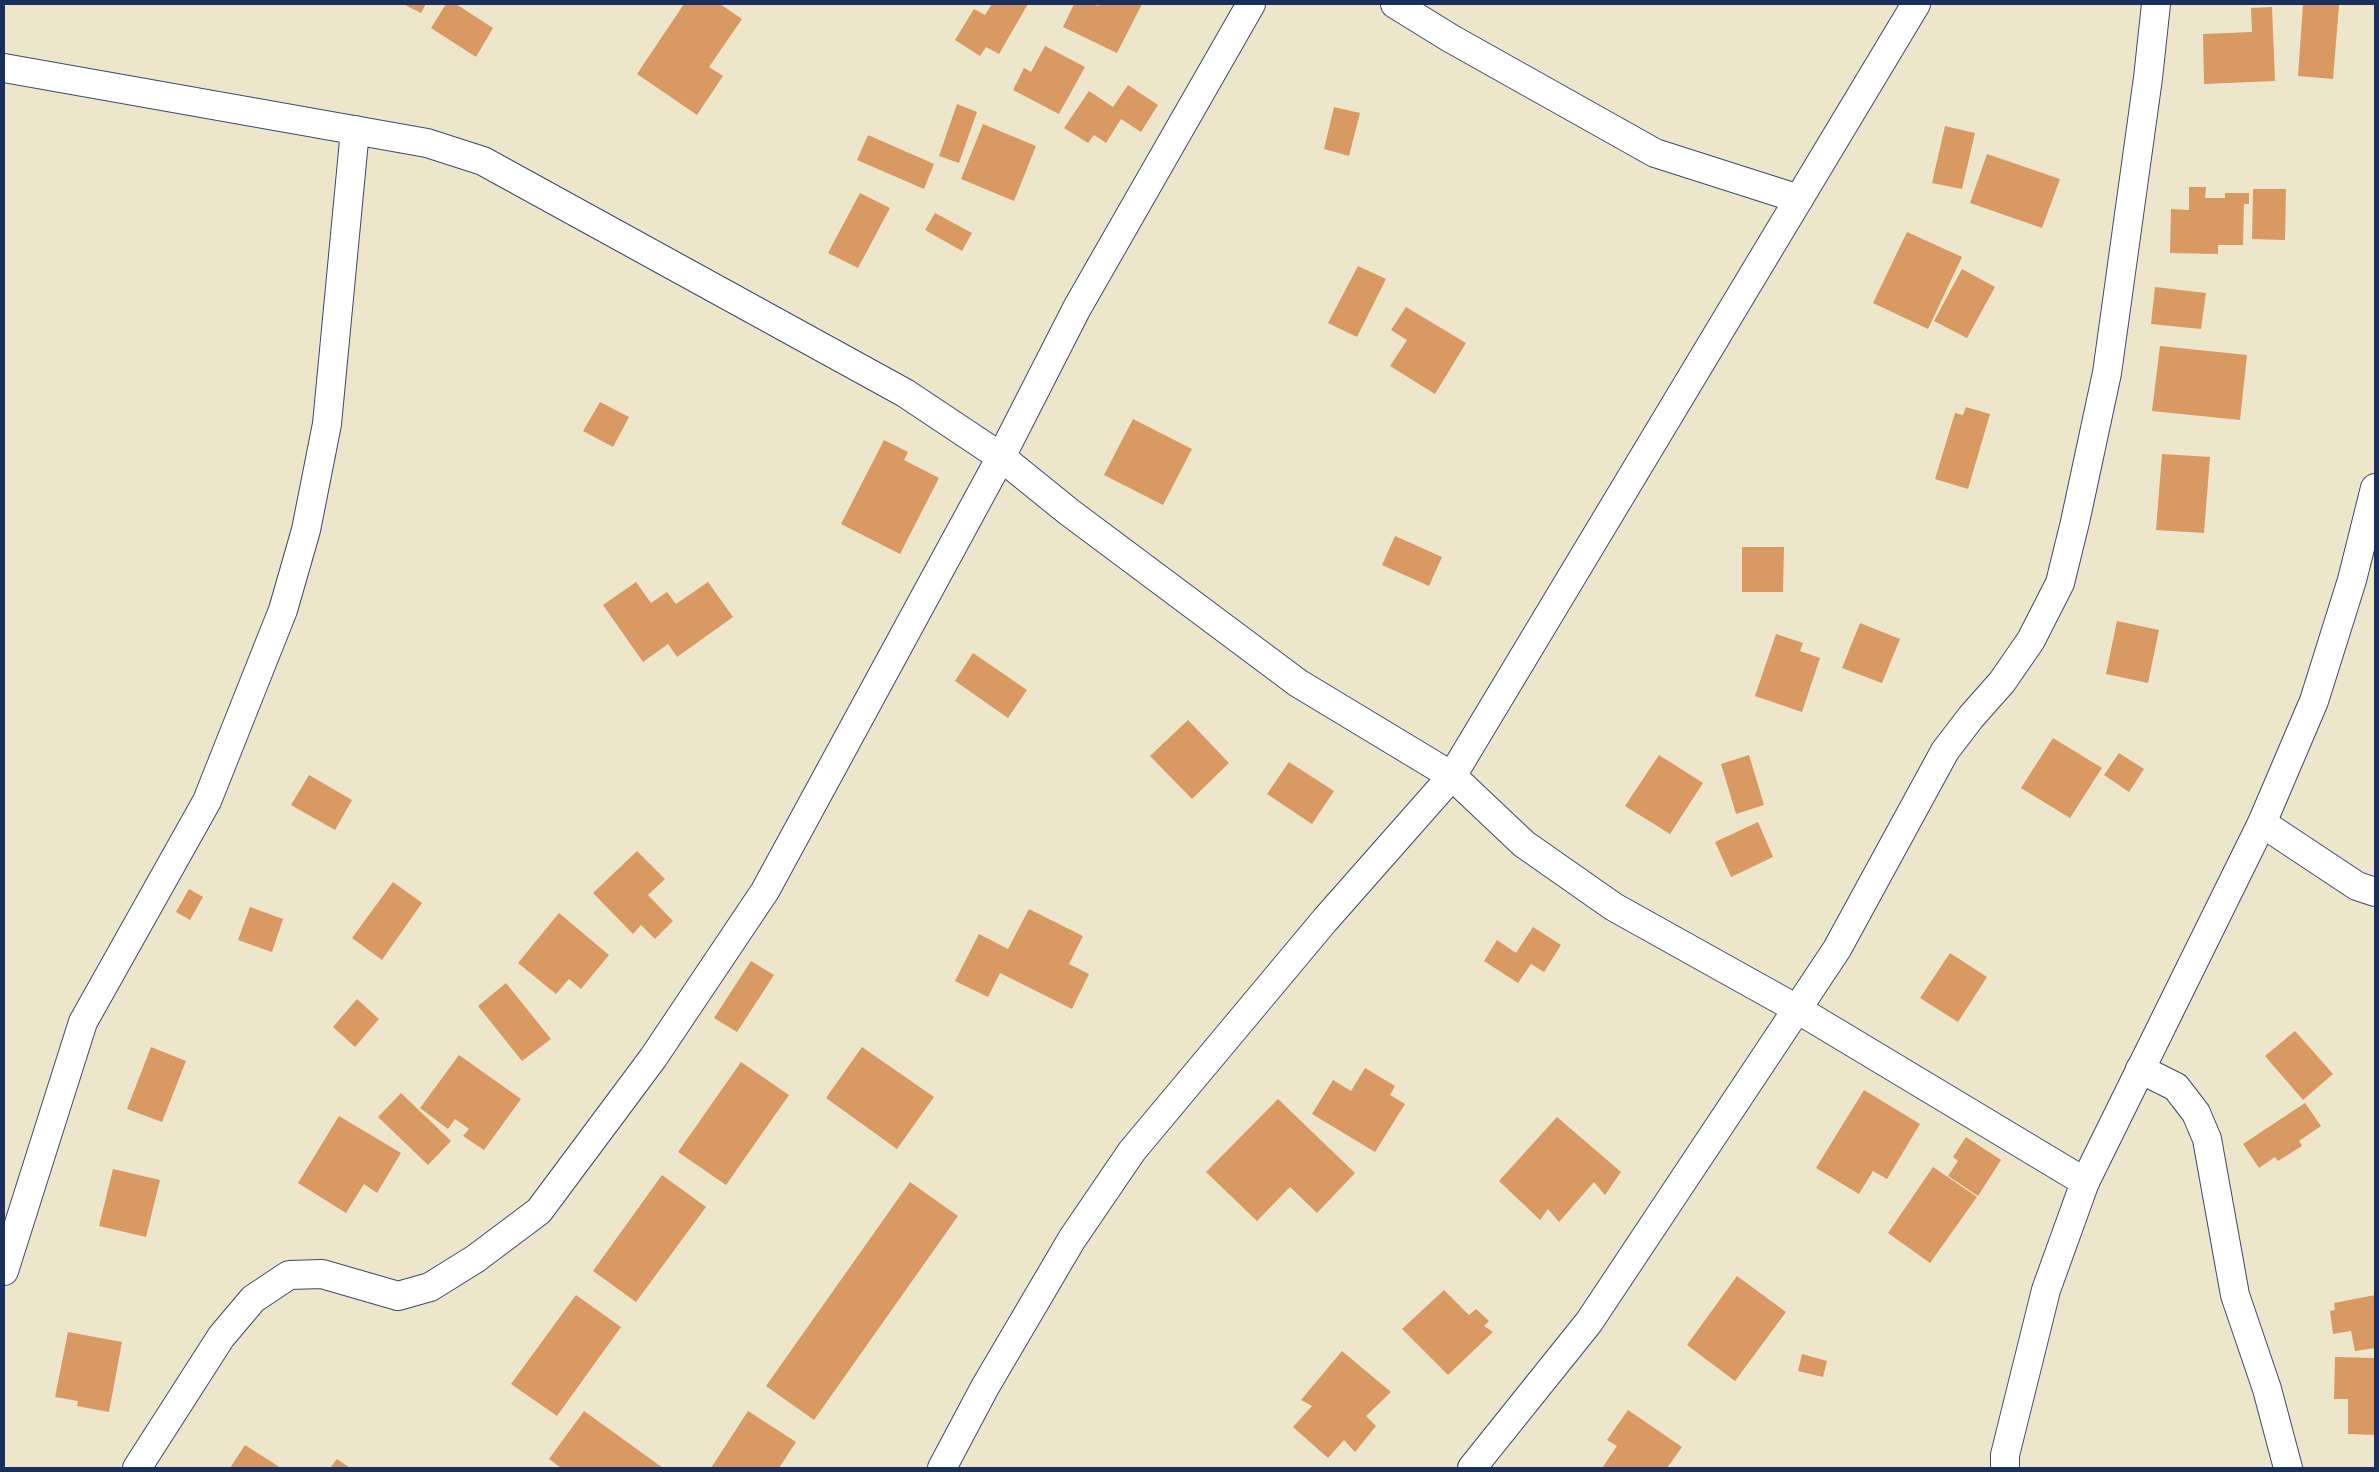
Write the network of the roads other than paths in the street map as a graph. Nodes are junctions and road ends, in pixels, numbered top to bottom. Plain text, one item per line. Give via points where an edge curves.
1 (1251, 4) edge
2 (1395, 4) edge
3 (1916, 4) edge
4 (2156, 4) edge
5 (4, 68) edge
6 (354, 130) junction
7 (1800, 199) junction
8 (1000, 457) junction
9 (2375, 488) edge
10 (1452, 776) junction
11 (2262, 823) junction
12 (2375, 892) edge
13 (1797, 1009) junction
14 (2140, 1069) junction
15 (2084, 1182) junction
16 (4, 1271) edge
17 (136, 1468) edge
18 (942, 1468) edge
19 (1472, 1468) edge
20 (2005, 1468) edge
21 (2288, 1468) edge

1 - 8 street via 1077,308
2 - 7 street via 1655,153
3 - 7 street
4 - 13 street via 2107,373 2060,582 2031,640 2002,682 1945,751 1837,949
5 - 6 street
6 - 8 street via 427,143 484,161 905,393
6 - 16 street via 327,424 306,530 283,610 207,800 83,1022
7 - 10 street
8 - 10 street via 1298,683
8 - 17 street via 765,891 653,1058 539,1211 430,1287 398,1296 322,1274 289,1275 253,1299 221,1338
9 - 11 street via 2352,580 2314,701
10 - 13 street via 1524,844 1614,907
10 - 18 street via 1325,920 1132,1151 1072,1239 985,1387
11 - 12 street via 2357,886
11 - 14 street
13 - 15 street
13 - 19 street via 1588,1322
14 - 15 street
14 - 21 street via 2176,1087 2196,1113 2207,1139 2235,1295
15 - 20 street via 2046,1290 2005,1455

